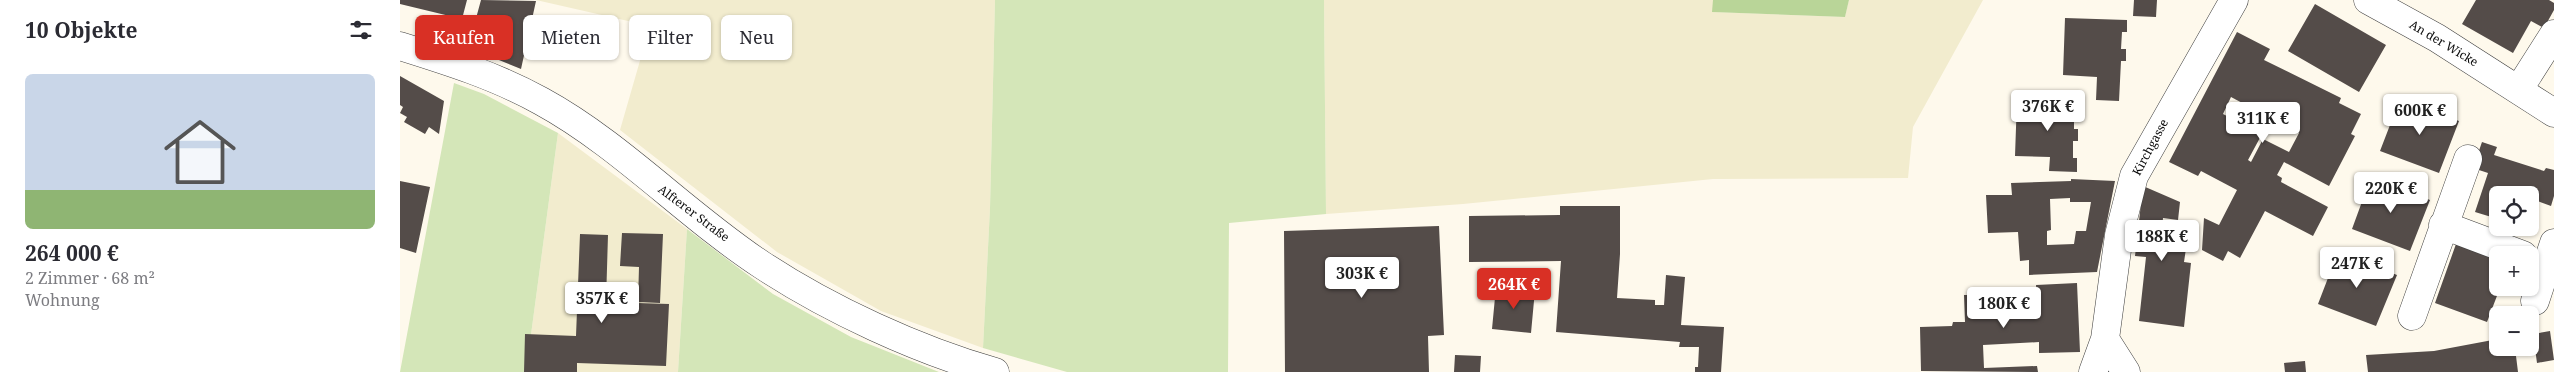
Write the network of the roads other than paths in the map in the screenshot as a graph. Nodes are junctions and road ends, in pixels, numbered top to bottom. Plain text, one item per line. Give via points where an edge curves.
1 (2234, 0) edge
2 (2368, 0) edge
3 (2554, 34) edge
4 (400, 46) edge
5 (2519, 89) junction
6 (2554, 113) edge
7 (2468, 159) dead end
8 (2443, 225) junction
9 (2510, 246) edge
10 (2536, 296) edge
11 (2536, 301) dead end
12 (2412, 316) dead end
13 (2104, 339) junction
14 (994, 372) edge
15 (2094, 372) edge
16 (2126, 372) edge

1 - 13 street, Kirchgasse via 2134,176 2119,235
2 - 5 street, An der Wicke
3 - 5 street
4 - 14 street, Alfterer Straße via 476,70 541,101 590,134 762,265 847,313 954,361
5 - 6 street, An der Wicke
7 - 8 street
8 - 9 street
8 - 12 street
10 - 11 street
13 - 15 street, Kirchgasse
13 - 16 street

